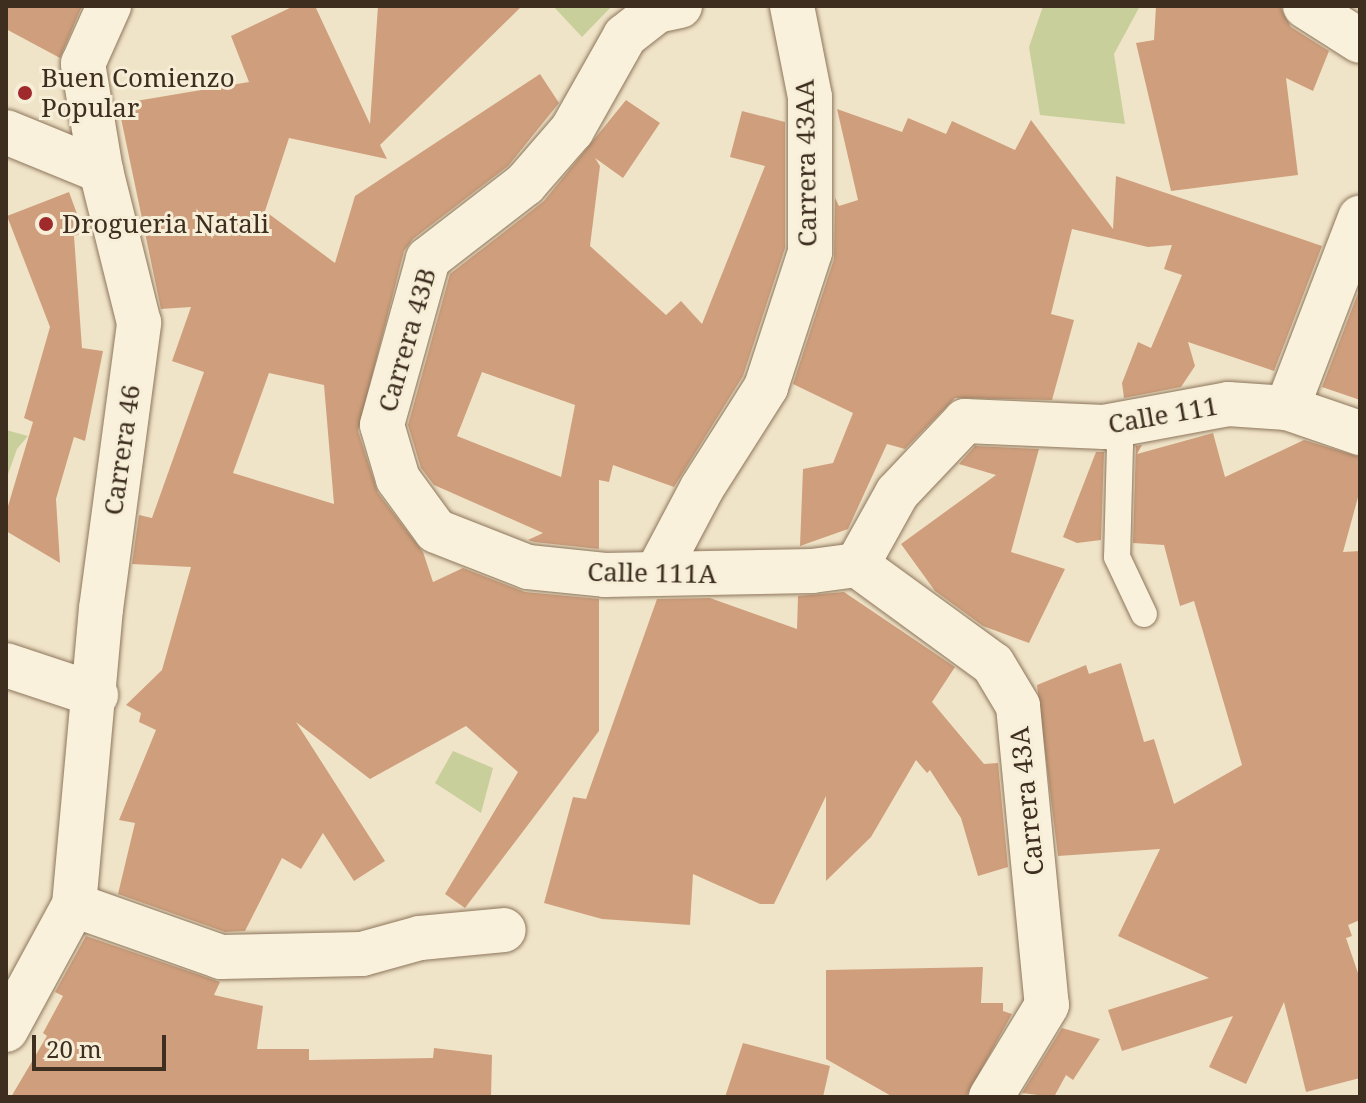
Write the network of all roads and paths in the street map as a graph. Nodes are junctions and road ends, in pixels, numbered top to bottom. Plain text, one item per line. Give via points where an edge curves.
1 (109, 6) edge
2 (680, 6) edge
3 (792, 6) edge
4 (1305, 6) edge
5 (1360, 41) edge
6 (6, 132) edge
7 (101, 171) junction
8 (1360, 218) edge
9 (1287, 408) junction
10 (1104, 427) junction
11 (1360, 433) edge
12 (398, 479) joint
13 (857, 565) junction
14 (657, 573) junction
15 (1144, 614) dead end
16 (6, 665) edge
17 (96, 695) junction
18 (74, 905) junction
19 (504, 930) dead end
20 (6, 1030) edge
21 (991, 1097) edge

1 - 7 street, Carrera 46 via 83,64
2 - 12 street, Carrera 43B via 657,11 625,36 572,130 525,184 428,259 382,425
3 - 14 street, Carrera 43AA via 810,97 810,252 766,387 702,488
4 - 5 street
6 - 7 street
7 - 17 street, Carrera 46 via 139,323 101,609
8 - 9 street
9 - 10 street, Calle 111 via 1228,404
9 - 11 street, Calle 111
10 - 13 street, Calle 111 via 965,421 897,493
10 - 15 lane via 1120,445 1117,557
12 - 14 street, Calle 111A via 436,531 528,567 605,575
13 - 14 street, Calle 111A via 753,575
13 - 21 street, Carrera 43A via 993,664 1018,706 1047,1005
16 - 17 street
17 - 18 street, Carrera 46
18 - 19 street via 221,957 362,954 420,938
18 - 20 street, Carrera 46

